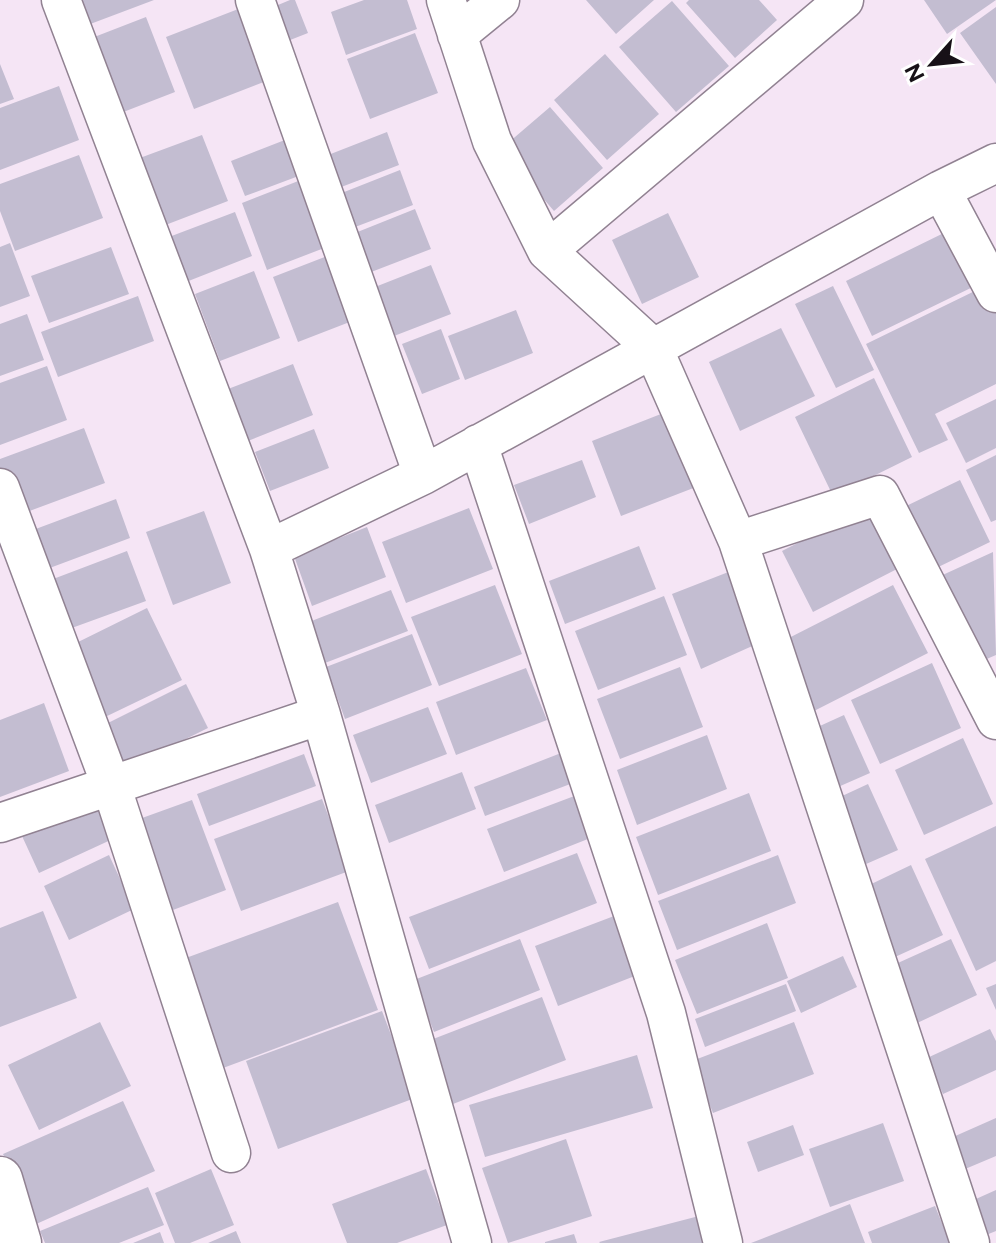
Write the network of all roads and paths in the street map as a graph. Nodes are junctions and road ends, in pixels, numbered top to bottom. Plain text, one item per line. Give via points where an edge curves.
1 (61, 0) edge
2 (255, 0) edge
3 (500, 0) edge
4 (844, 0) edge
5 (451, 18) edge
6 (996, 163) edge
7 (941, 190) junction
8 (547, 251) junction
9 (996, 293) edge
10 (653, 348) junction
11 (478, 444) junction
12 (423, 475) junction
13 (0, 488) edge
14 (738, 541) junction
15 (269, 549) junction
16 (993, 706) edge
17 (321, 715) junction
18 (111, 785) junction
19 (0, 823) edge
20 (231, 1153) dead end
21 (0, 1179) edge
22 (19, 1243) edge
23 (472, 1243) edge
24 (723, 1243) edge
25 (970, 1243) edge

1 - 15 street
2 - 12 street
3 - 5 street
4 - 8 street
5 - 8 street via 492,141
6 - 7 street
7 - 9 street
7 - 10 street
8 - 10 street
10 - 11 street
10 - 14 street
11 - 12 street
11 - 24 street via 666,1013
12 - 15 street
13 - 18 street
14 - 16 street via 880,495
14 - 25 street
15 - 17 street
17 - 18 street
17 - 23 street
18 - 19 street
18 - 20 street
21 - 22 street

